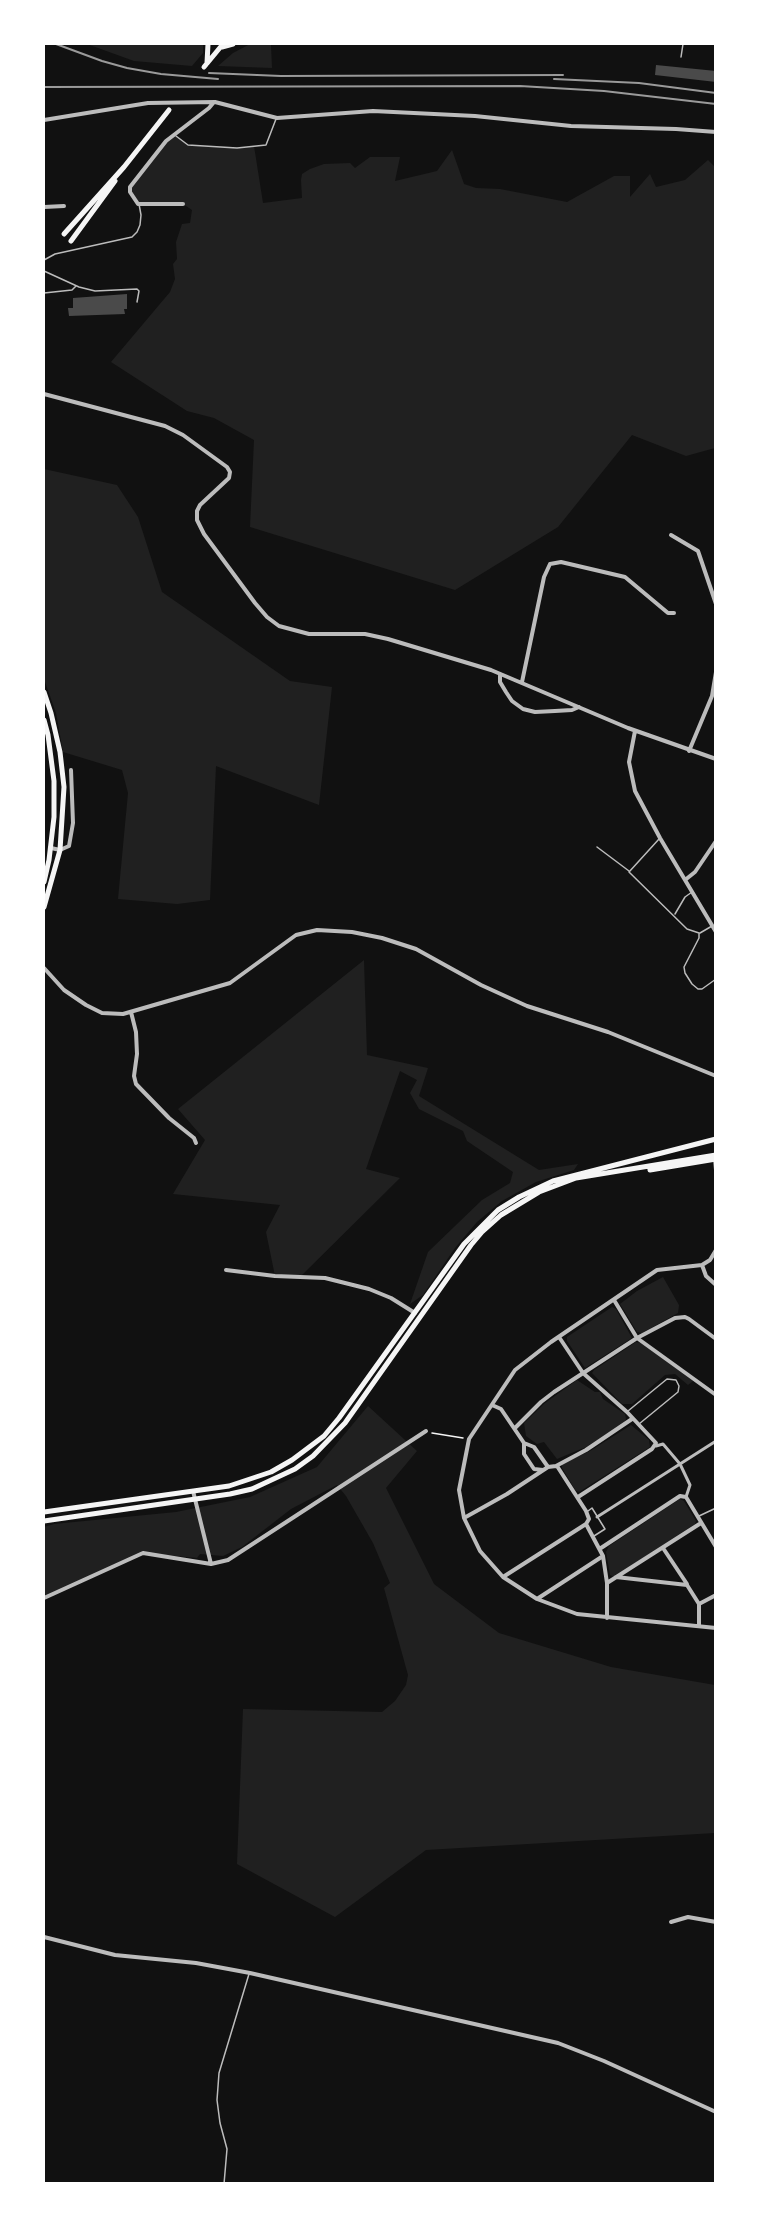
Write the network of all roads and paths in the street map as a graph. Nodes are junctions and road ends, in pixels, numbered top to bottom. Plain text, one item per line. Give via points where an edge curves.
1 (208, 44) edge
2 (233, 44) edge
3 (683, 44) edge
4 (221, 45) edge
5 (681, 57) dead end
6 (214, 102) junction
7 (169, 110) dead end
8 (277, 118) junction
9 (44, 120) edge
10 (716, 132) edge
11 (173, 134) junction
12 (124, 167) junction
13 (138, 204) junction
14 (183, 204) dead end
15 (64, 206) dead end
16 (44, 207) edge
17 (64, 234) dead end
18 (71, 241) dead end
19 (44, 260) edge
20 (44, 271) edge
21 (77, 285) junction
22 (44, 293) edge
23 (136, 303) dead end
24 (44, 394) edge
25 (671, 535) dead end
26 (716, 604) edge
27 (674, 614) dead end
28 (716, 672) edge
29 (500, 674) junction
30 (522, 682) junction
31 (44, 692) edge
32 (580, 706) junction
33 (44, 720) edge
34 (635, 731) junction
35 (689, 751) junction
36 (716, 759) edge
37 (70, 770) dead end
38 (660, 838) junction
39 (716, 841) edge
40 (597, 847) dead end
41 (51, 848) junction
42 (60, 850) junction
43 (629, 872) junction
44 (685, 880) junction
45 (44, 882) edge
46 (692, 892) junction
47 (44, 907) edge
48 (674, 915) junction
49 (712, 926) junction
50 (716, 932) edge
51 (699, 933) junction
52 (44, 968) edge
53 (716, 979) edge
54 (131, 1012) junction
55 (716, 1076) edge
56 (716, 1139) edge
57 (196, 1143) dead end
58 (715, 1158) edge
59 (716, 1170) edge
60 (716, 1250) edge
61 (702, 1265) junction
62 (226, 1270) dead end
63 (716, 1286) edge
64 (614, 1300) junction
65 (415, 1313) junction
66 (421, 1317) junction
67 (559, 1337) junction
68 (637, 1338) junction
69 (716, 1339) edge
70 (583, 1373) junction
71 (716, 1395) edge
72 (492, 1405) junction
73 (627, 1412) junction
74 (632, 1419) junction
75 (638, 1425) junction
76 (515, 1428) junction
77 (426, 1431) joint
78 (469, 1439) junction
79 (716, 1441) edge
80 (525, 1443) junction
81 (656, 1446) junction
82 (680, 1464) junction
83 (556, 1466) junction
84 (548, 1467) junction
85 (543, 1470) junction
86 (193, 1491) junction
87 (578, 1497) junction
88 (686, 1497) junction
89 (195, 1500) junction
90 (716, 1508) edge
91 (586, 1511) junction
92 (44, 1512) edge
93 (597, 1516) junction
94 (698, 1517) junction
95 (464, 1518) junction
96 (44, 1521) edge
97 (586, 1524) junction
98 (701, 1524) junction
99 (716, 1532) edge
100 (708, 1536) junction
101 (594, 1537) junction
102 (716, 1547) edge
103 (601, 1548) junction
104 (663, 1548) junction
105 (603, 1556) junction
106 (211, 1564) junction
107 (503, 1577) junction
108 (616, 1578) junction
109 (607, 1583) junction
110 (687, 1585) junction
111 (716, 1595) edge
112 (44, 1598) edge
113 (537, 1599) junction
114 (699, 1604) junction
115 (607, 1618) junction
116 (699, 1626) junction
117 (716, 1628) edge
118 (671, 1922) dead end
119 (716, 1922) edge
120 (44, 1937) edge
121 (250, 1973) junction
122 (716, 2112) edge
123 (224, 2184) edge

1 - 4 main road via 206,65
2 - 4 main road
3 - 5 lane
6 - 8 street
6 - 9 street via 148,103
6 - 11 street
7 - 12 main road
8 - 10 street via 373,111
8 - 11 lane via 266,145 188,145
11 - 13 street via 130,187
12 - 17 main road
12 - 18 main road
13 - 14 street
13 - 19 lane via 140,225 132,237 55,254
15 - 16 street
20 - 21 lane
21 - 22 lane via 72,290
21 - 23 lane via 95,291 137,289
24 - 29 street via 165,426 227,467 229,478 200,505 197,520 255,603 279,626 309,634 375,635
25 - 26 street via 698,550
27 - 30 street via 625,577 561,562 550,564
28 - 35 street via 711,696
29 - 30 street
29 - 32 street via 500,682 512,701 523,708 535,712
30 - 32 street
31 - 42 main road via 62,770
32 - 34 street
33 - 41 main road via 54,781
34 - 35 street
34 - 38 street via 629,756 632,779
35 - 36 street
37 - 42 street via 73,831 69,846
38 - 43 lane
38 - 44 street
39 - 44 street
40 - 43 lane
41 - 42 street
41 - 45 main road
42 - 47 main road
43 - 48 lane
44 - 46 street
46 - 48 lane
46 - 49 street
48 - 51 lane via 690,931
49 - 50 street
49 - 51 lane
51 - 53 lane via 685,973 698,989
52 - 54 street via 64,990 95,1010 109,1014
54 - 55 street via 230,982 296,934 341,931 416,949 527,1006 608,1032
54 - 57 street via 136,1032 136,1084
56 - 65 main road via 577,1173 519,1197 478,1228
58 - 59 street
58 - 66 main road via 576,1179 530,1197 482,1232
60 - 61 street
61 - 63 street
61 - 64 street via 657,1270
62 - 65 street via 325,1278 369,1289
64 - 67 street
64 - 68 street
65 - 66 street
65 - 86 main road via 339,1418 308,1449 271,1472 230,1486
66 - 89 main road via 345,1423 313,1456 252,1489
67 - 70 street
67 - 72 street via 515,1370
68 - 69 street via 675,1318 685,1317
68 - 70 street
68 - 71 street
70 - 73 street
70 - 76 street via 541,1402
72 - 76 street via 501,1409
72 - 78 street
73 - 74 street
73 - 75 lane via 667,1379 676,1380 676,1395
74 - 75 street
74 - 83 street
75 - 81 street
76 - 80 street
77 - 78 path
77 - 106 street via 233,1557
78 - 95 street via 459,1490
79 - 82 street
80 - 84 street via 534,1447
80 - 85 street via 524,1454 529,1462 534,1469
81 - 82 street via 663,1444
81 - 87 street
82 - 88 street via 690,1485
82 - 93 street
83 - 84 street
83 - 87 street
84 - 85 street
85 - 95 street
86 - 89 street
86 - 92 main road
87 - 91 street
88 - 94 street
88 - 103 street via 680,1496
89 - 96 main road
89 - 106 street
90 - 94 lane
91 - 93 lane via 592,1508
91 - 97 street
93 - 101 lane via 605,1529
94 - 98 street
95 - 107 street via 480,1551
97 - 101 street
97 - 107 street
98 - 100 street
98 - 104 street
99 - 100 lane
100 - 102 street
101 - 103 street
103 - 105 street
104 - 108 street
104 - 110 street
105 - 109 street
105 - 113 street
106 - 112 street via 143,1553
107 - 113 street
108 - 109 street
108 - 110 street
109 - 115 street
110 - 114 street
111 - 114 street
113 - 115 street via 566,1611
114 - 116 street
115 - 116 street
116 - 117 street
118 - 119 street via 688,1917
120 - 121 street via 115,1955
121 - 122 street via 558,2043
121 - 123 lane via 219,2073 217,2100 227,2149

